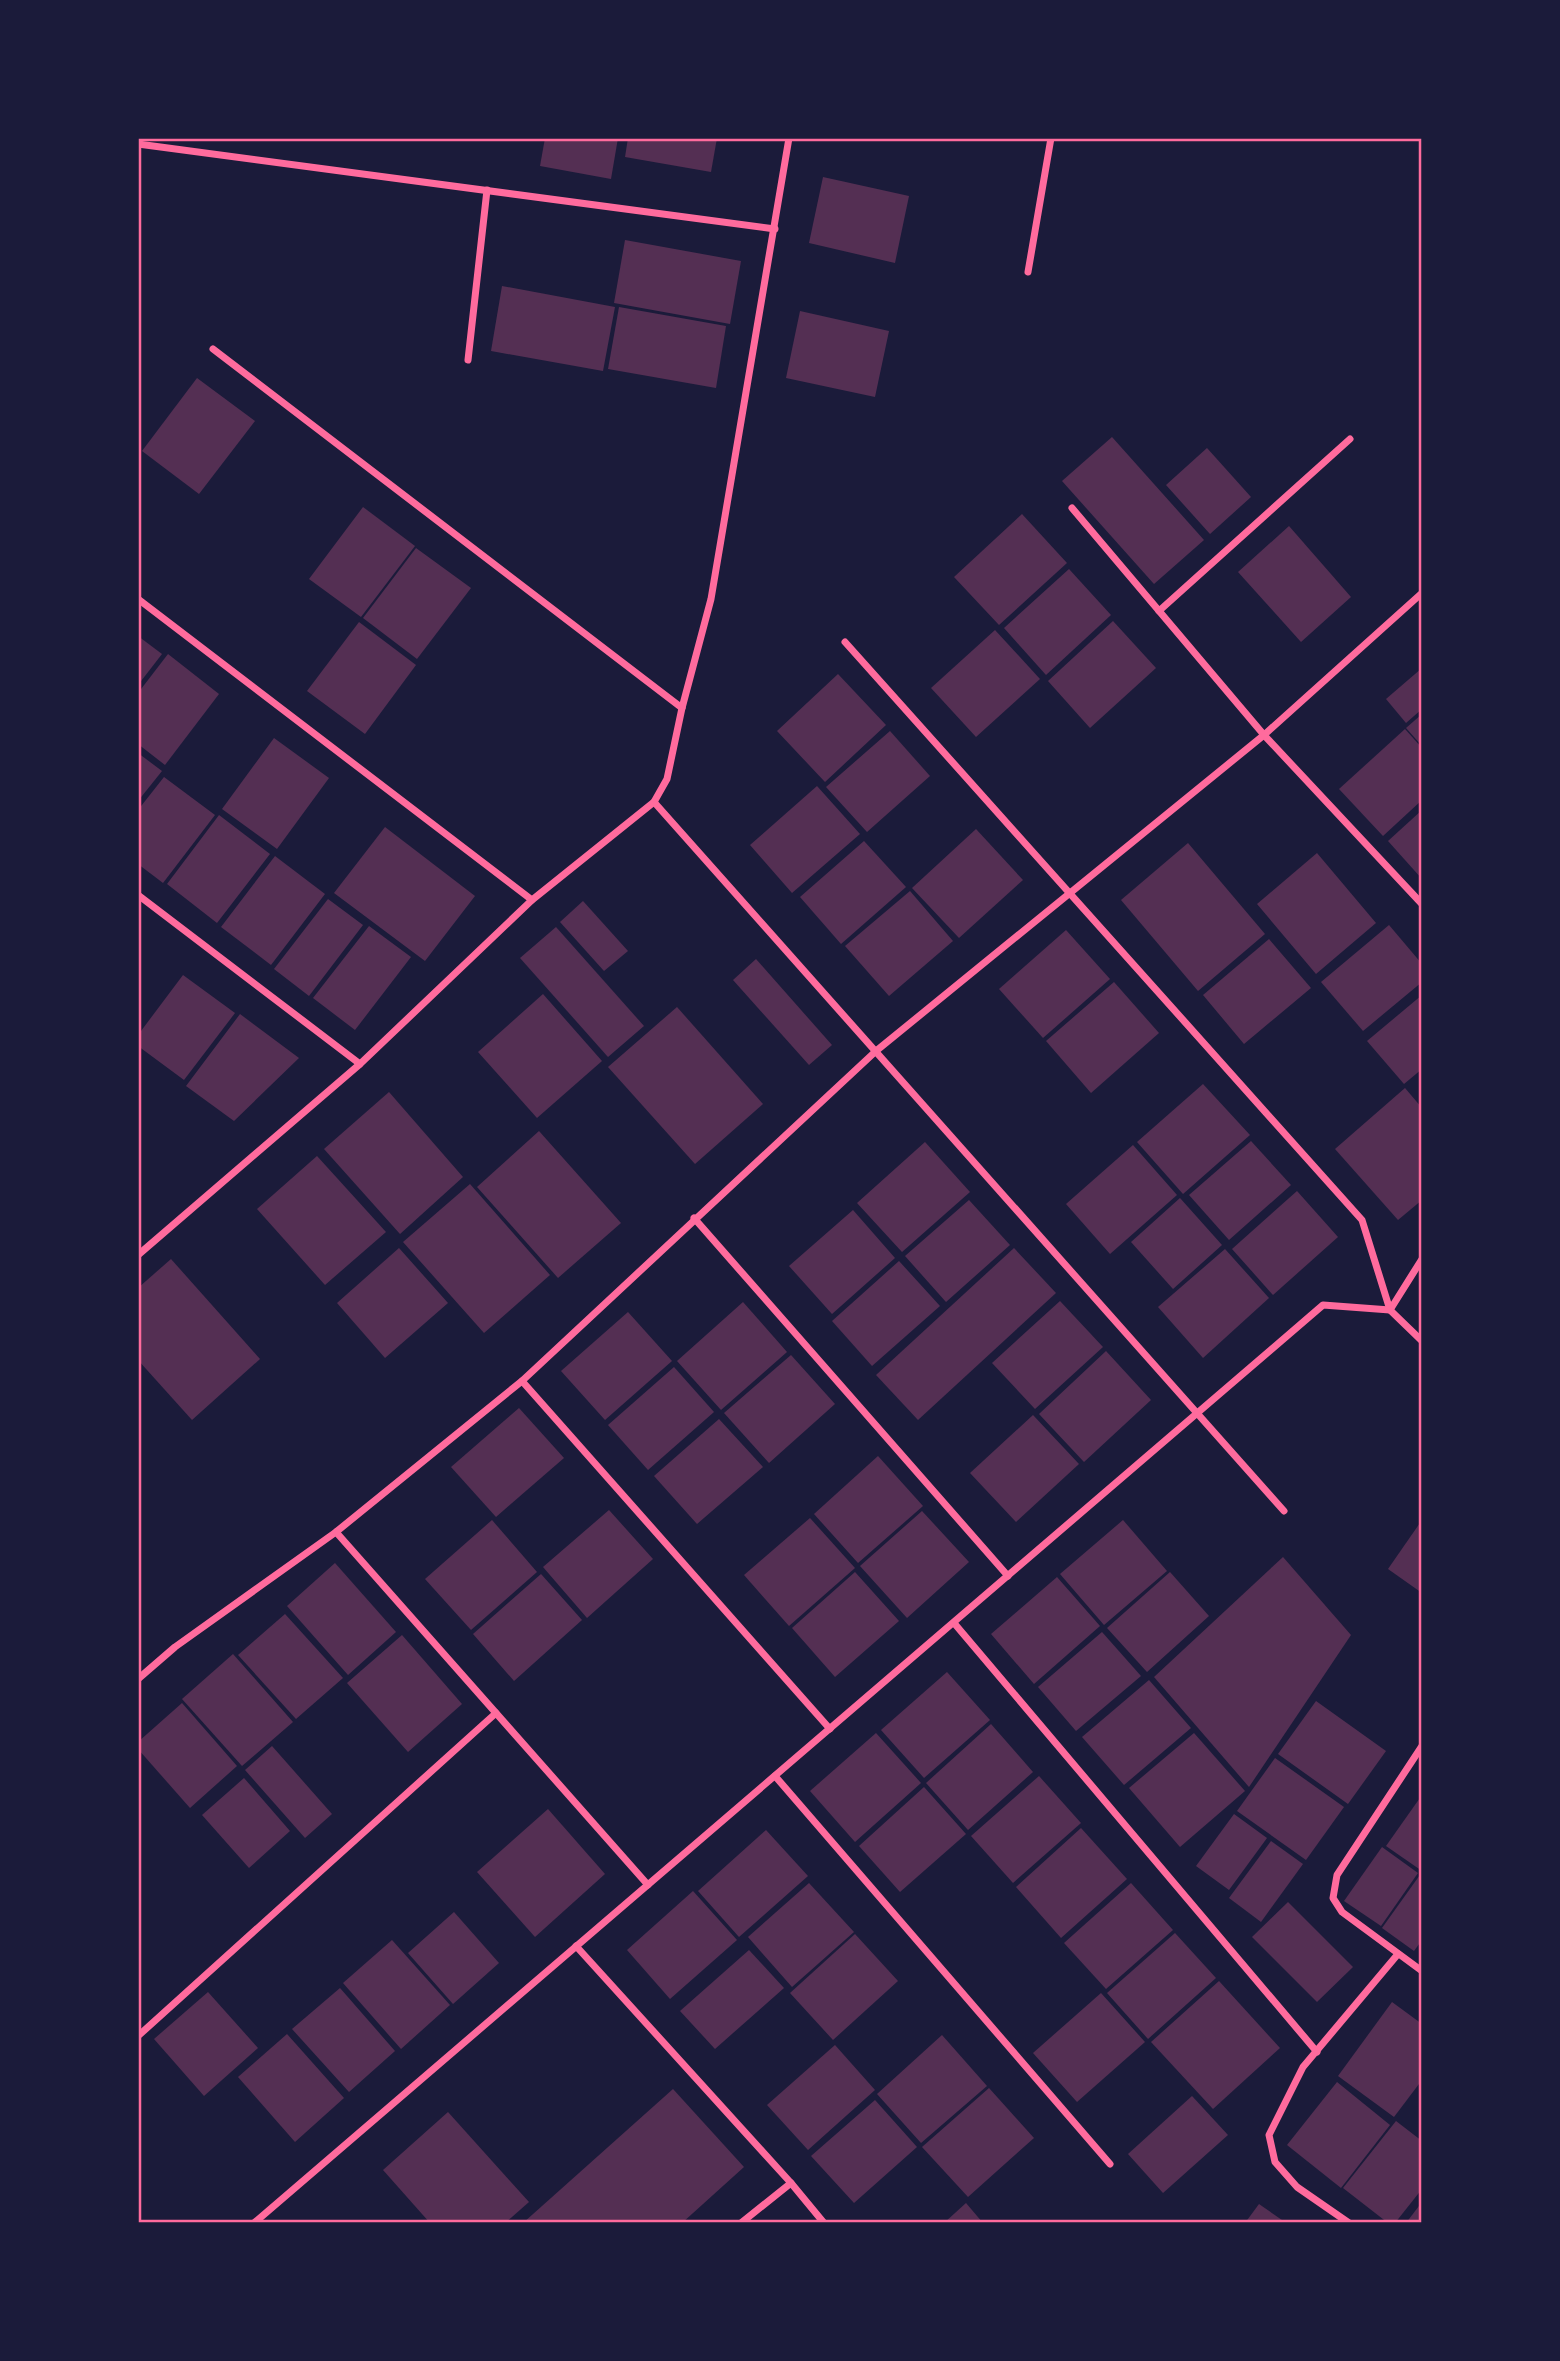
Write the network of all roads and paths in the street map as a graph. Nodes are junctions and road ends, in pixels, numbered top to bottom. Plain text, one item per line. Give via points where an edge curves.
1 (789, 138) edge
2 (1051, 138) edge
3 (138, 144) edge
4 (487, 190) junction
5 (775, 229) junction
6 (1028, 272) dead end
7 (213, 349) dead end
8 (468, 360) dead end
9 (1350, 439) dead end
10 (1072, 508) dead end
11 (1422, 593) edge
12 (138, 599) edge
13 (1159, 611) junction
14 (845, 642) dead end
15 (682, 708) junction
16 (1264, 735) junction
17 (654, 802) junction
18 (1071, 893) junction
19 (138, 895) edge
20 (532, 900) junction
21 (1422, 904) edge
22 (876, 1051) junction
23 (360, 1064) junction
24 (694, 1218) junction
25 (138, 1255) edge
26 (1422, 1259) edge
27 (1390, 1310) junction
28 (1422, 1341) edge
29 (522, 1381) junction
30 (1198, 1413) junction
31 (1284, 1511) dead end
32 (336, 1532) junction
33 (1008, 1576) junction
34 (954, 1623) junction
35 (140, 1675) edge
36 (496, 1713) junction
37 (830, 1729) junction
38 (1422, 1746) edge
39 (775, 1776) junction
40 (648, 1885) junction
41 (576, 1946) junction
42 (1398, 1954) junction
43 (1422, 1971) edge
44 (138, 2036) edge
45 (1317, 2052) junction
46 (1110, 2164) dead end
47 (791, 2183) junction
48 (254, 2223) edge
49 (741, 2223) edge
50 (824, 2223) edge
51 (1349, 2223) edge

1 - 5 street
2 - 6 street
3 - 4 street
4 - 5 street
4 - 8 street
5 - 15 street via 711,599
7 - 15 street
9 - 13 street
10 - 13 street
11 - 16 street
12 - 20 street
13 - 16 street
14 - 18 street
15 - 17 street via 667,779
16 - 18 street
16 - 21 street
17 - 20 street
17 - 22 street
18 - 22 street
18 - 27 street via 1362,1220
19 - 23 street
20 - 23 street
22 - 24 street
22 - 30 street
23 - 25 street
24 - 29 street
24 - 33 street
26 - 27 street
27 - 28 street
27 - 30 street via 1323,1305
29 - 32 street
29 - 37 street
30 - 31 street
30 - 33 street
32 - 35 street
32 - 36 street
33 - 34 street
34 - 37 street
34 - 45 street
36 - 40 street
36 - 44 street
37 - 39 street
38 - 42 street via 1337,1875 1333,1898 1342,1912
39 - 40 street
39 - 46 street
40 - 41 street
41 - 47 street
41 - 48 street
42 - 43 street
42 - 45 street
45 - 51 street via 1303,2067 1269,2135 1275,2162 1297,2187
47 - 49 street
47 - 50 street

